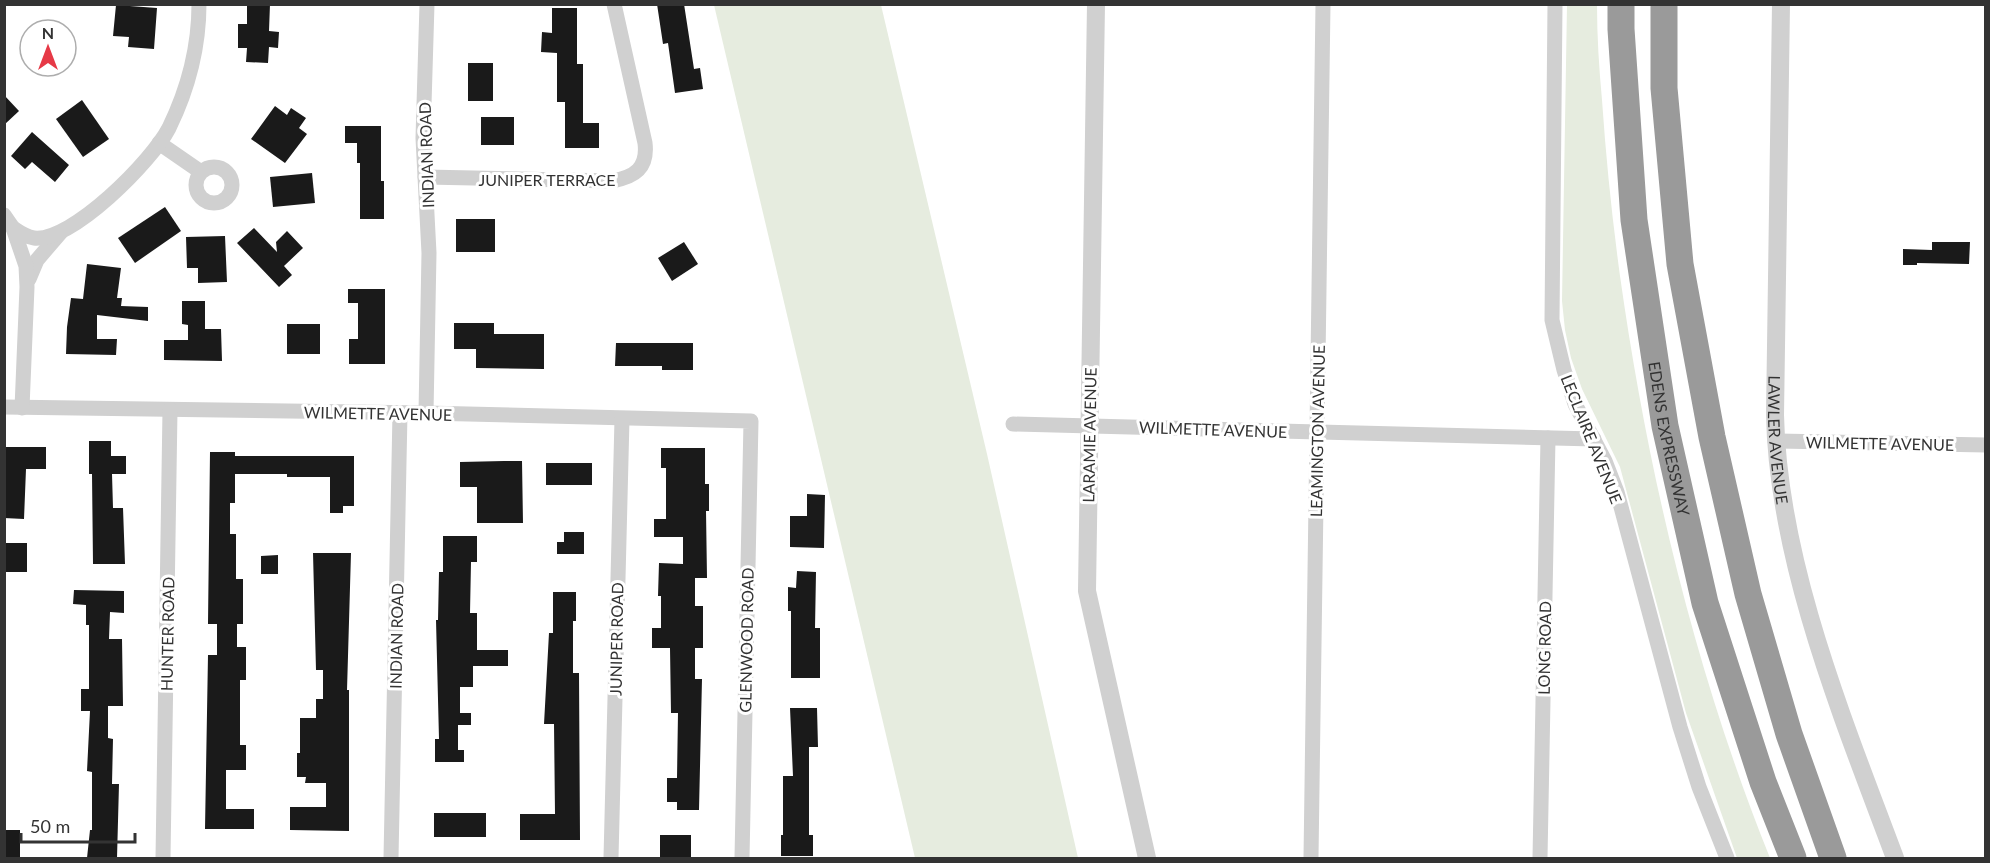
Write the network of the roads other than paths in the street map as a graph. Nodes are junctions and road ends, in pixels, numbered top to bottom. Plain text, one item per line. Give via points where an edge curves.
1 (199, 4) edge
2 (427, 4) edge
3 (614, 4) edge
4 (1096, 4) edge
5 (1323, 4) edge
6 (1555, 4) edge
7 (1621, 4) edge
8 (1664, 4) edge
9 (1781, 4) edge
10 (159, 143) junction
11 (201, 172) dead end
12 (425, 177) junction
13 (9, 221) edge
14 (63, 230) junction
15 (27, 287) junction
16 (4, 407) edge
17 (22, 408) junction
18 (170, 410) junction
19 (400, 413) junction
20 (426, 413) junction
21 (622, 419) junction
22 (750, 422) joint
23 (1013, 424) dead end
24 (1089, 425) junction
25 (1316, 432) junction
26 (1548, 438) junction
27 (1594, 439) junction
28 (1775, 441) junction
29 (1986, 445) edge
30 (163, 858) edge
31 (392, 858) edge
32 (611, 858) edge
33 (742, 858) edge
34 (1147, 858) edge
35 (1311, 858) edge
36 (1540, 858) edge
37 (1727, 858) edge
38 (1793, 858) edge
39 (1833, 858) edge
40 (1895, 858) edge

1 - 10 street via 195,56 187,84
2 - 12 street, INDIAN ROAD
3 - 12 street, JUNIPER TERRACE via 645,143 640,169 612,181
4 - 24 street, LARAMIE AVENUE
5 - 25 street, LEAMINGTON AVENUE
6 - 27 street, LECLAIRE AVENUE via 1552,320 1575,404
7 - 38 highway, EDENS EXPRESSWAY via 1634,220 1665,426 1705,603 1763,782
8 - 39 highway via 1664,88 1680,264 1712,437 1748,594 1789,734
9 - 28 street, LAWLER AVENUE
10 - 11 street
10 - 14 street via 124,183
12 - 20 street, INDIAN ROAD via 429,253
13 - 14 street via 33,238
13 - 15 street via 26,266
14 - 15 street via 37,260
15 - 17 street
16 - 17 street, WILMETTE AVENUE
17 - 18 street, WILMETTE AVENUE
18 - 19 street, WILMETTE AVENUE
18 - 30 street, HUNTER ROAD
19 - 20 street, WILMETTE AVENUE
19 - 31 street, INDIAN ROAD
20 - 21 street, WILMETTE AVENUE
21 - 22 street, WILMETTE AVENUE
21 - 32 street, JUNIPER ROAD
22 - 33 street, GLENWOOD ROAD
23 - 24 street, WILMETTE AVENUE
24 - 25 street, WILMETTE AVENUE
24 - 34 street, LARAMIE AVENUE via 1086,591
25 - 26 street, WILMETTE AVENUE
25 - 35 street, LEAMINGTON AVENUE
26 - 27 street, WILMETTE AVENUE
26 - 36 street, LONG ROAD
27 - 37 street, LECLAIRE AVENUE via 1617,492 1680,727
28 - 29 street, WILMETTE AVENUE
28 - 40 street, LAWLER AVENUE via 1783,504 1810,612 1832,686

